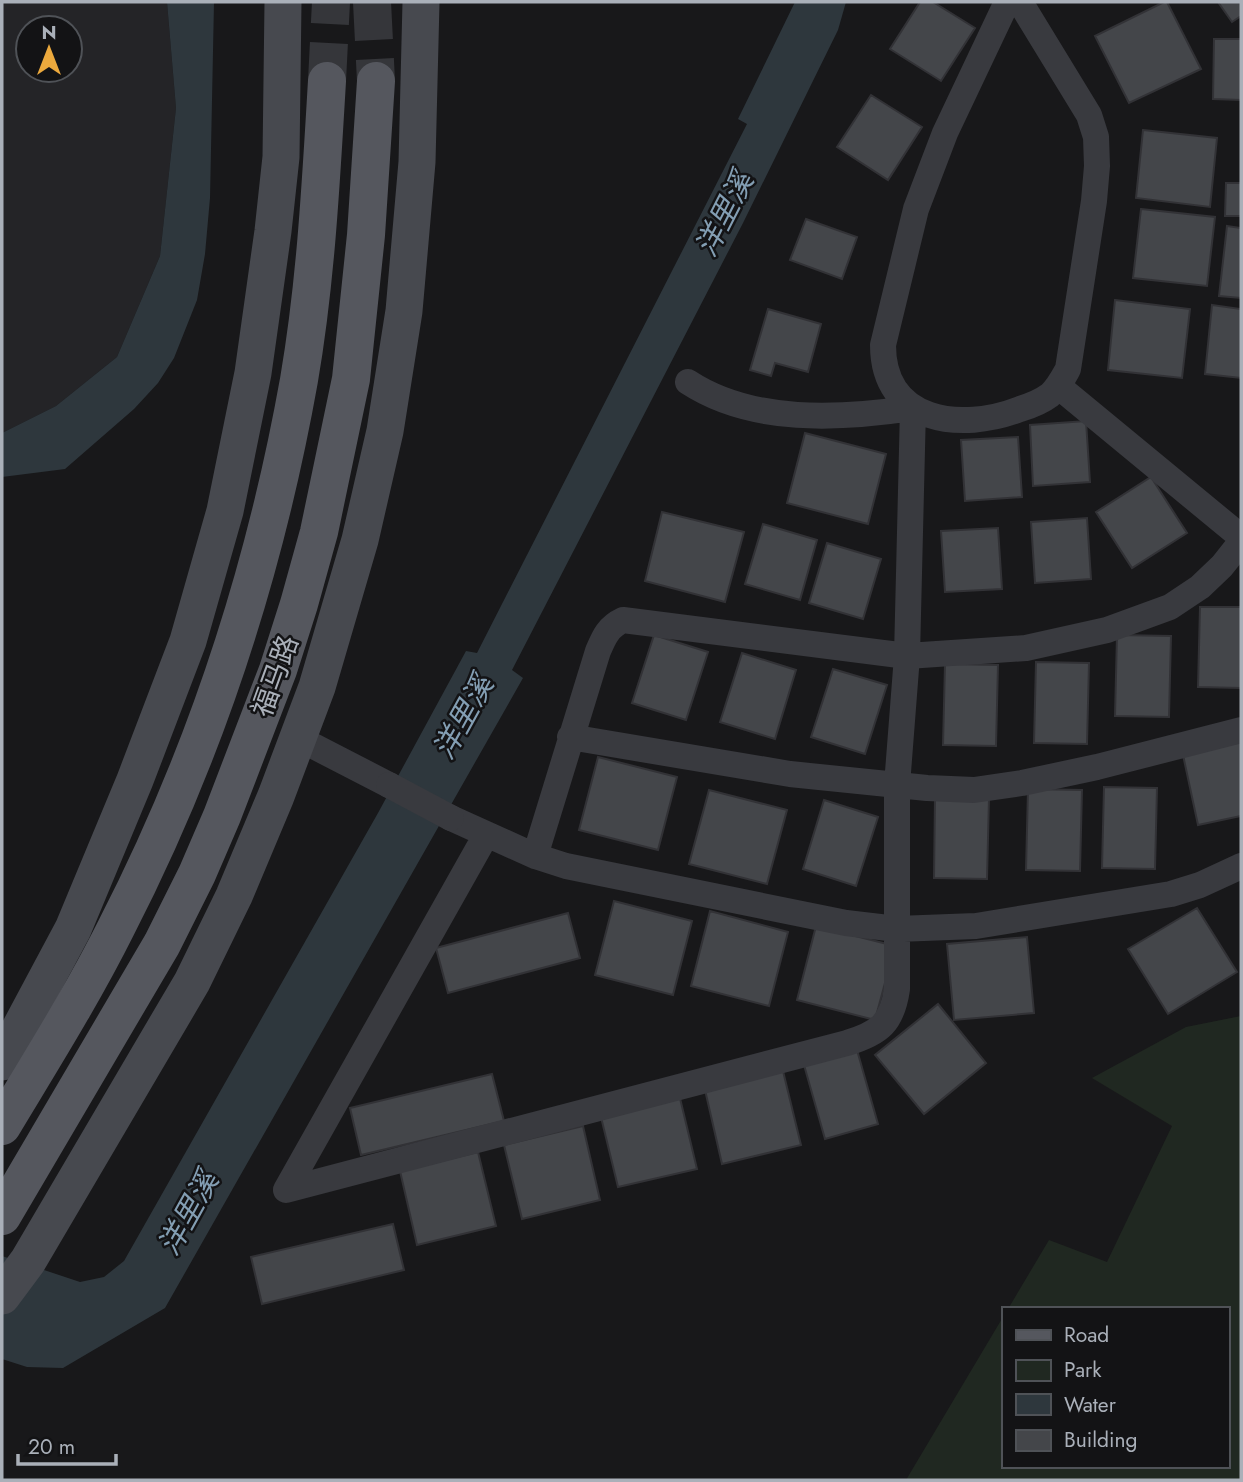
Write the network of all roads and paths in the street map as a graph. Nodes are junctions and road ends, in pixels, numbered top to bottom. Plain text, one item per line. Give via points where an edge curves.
1 (283, 2) edge
2 (421, 2) edge
3 (1007, 2) edge
4 (1020, 2) edge
5 (327, 81) tunnel mouth
6 (376, 81) tunnel mouth
7 (688, 382) dead end
8 (1058, 386) junction
9 (913, 408) junction
10 (1241, 540) edge
11 (907, 656) junction
12 (1241, 730) edge
13 (570, 737) junction
14 (298, 738) junction
15 (897, 785) junction
16 (486, 835) junction
17 (535, 856) junction
18 (1241, 866) edge
19 (897, 929) junction
20 (2, 1062) edge
21 (2, 1126) edge
22 (2, 1216) edge
23 (2, 1296) edge

1 - 20 main road via 281,157 273,231 253,373 225,511 188,641 135,780 73,929
2 - 14 main road via 412,239 384,431 360,540
3 - 9 street via 945,133 916,209 883,345 889,381
4 - 8 street via 1089,115 1096,137 1092,214 1068,369
5 - 21 main road, 福马路 via 319,232 303,353 270,522 250,589 205,726 117,927
6 - 22 main road, 福马路 via 351,379 319,533 278,670 222,816 162,944
7 - 9 street via 725,402 766,410 856,415
8 - 9 street via 1026,407 973,421 955,421
8 - 10 street
9 - 11 street
10 - 11 street via 1200,587 1140,620 1026,649
11 - 13 street via 623,620 605,634
11 - 15 street
12 - 15 street via 998,787
13 - 15 street via 790,774
13 - 17 street
14 - 16 street, bridge
14 - 23 main road via 192,982 28,1261
15 - 19 street
16 - 17 street
16 - 19 street via 286,1190 870,1036 891,1014 895,1002
17 - 19 street via 846,923
18 - 19 street via 1171,894 976,926

